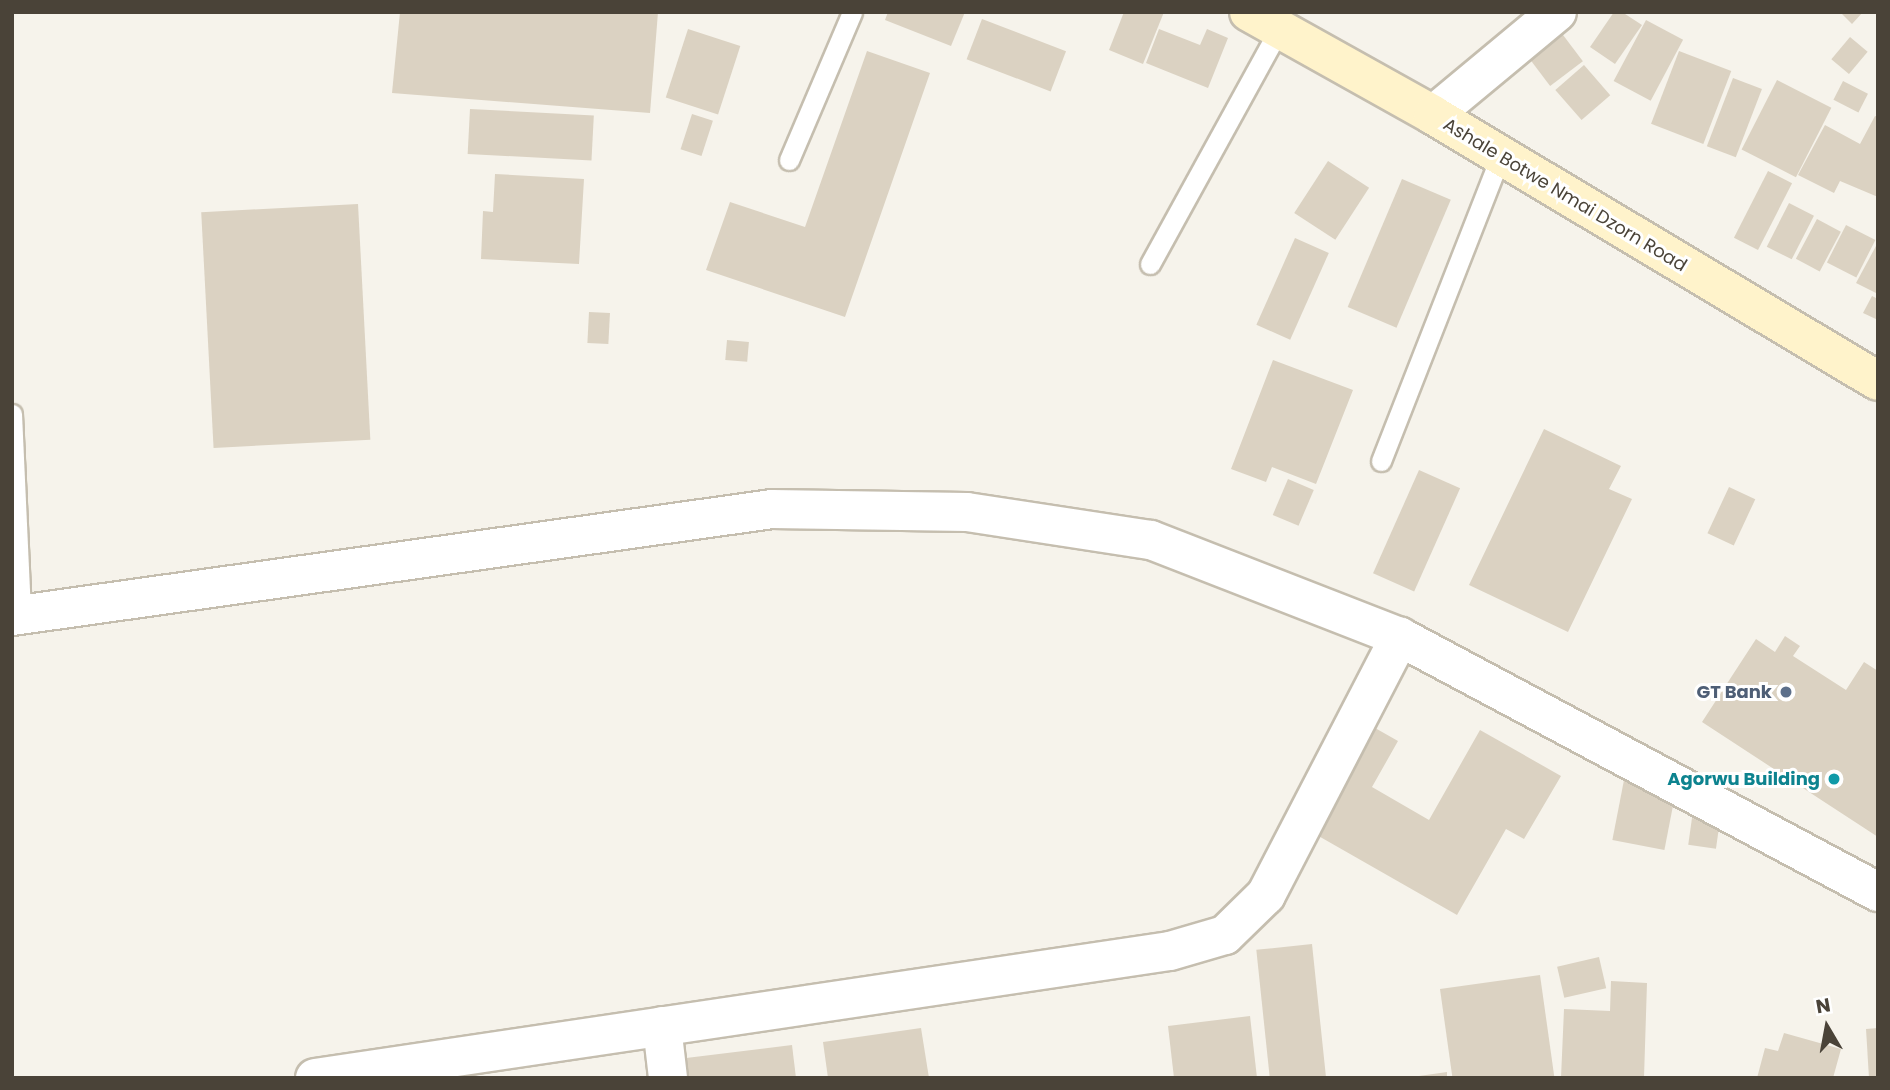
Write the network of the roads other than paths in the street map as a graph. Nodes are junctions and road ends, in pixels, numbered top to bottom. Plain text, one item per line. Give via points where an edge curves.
1 (852, 12) edge
2 (1557, 12) edge
3 (1260, 17) edge
4 (1433, 115) junction
5 (1500, 158) junction
6 (789, 160) dead end
7 (1150, 264) dead end
8 (1878, 382) edge
9 (12, 414) edge
10 (1381, 461) dead end
11 (17, 615) edge
12 (1400, 637) junction
13 (1878, 891) edge
14 (662, 1026) junction
15 (315, 1078) edge
16 (668, 1078) edge

1 - 6 lane
2 - 4 street
3 - 4 main road, Ashale Botwe Nmai Dzorn Road
3 - 7 lane
4 - 5 main road, Ashale Botwe Nmai Dzorn Road
5 - 8 main road, Ashale Botwe Nmai Dzorn Road
5 - 10 lane
9 - 11 lane
11 - 12 street via 772,509 967,512 1151,540
12 - 13 street
12 - 14 street via 1266,895 1225,935 1170,951
14 - 15 street
14 - 16 street

